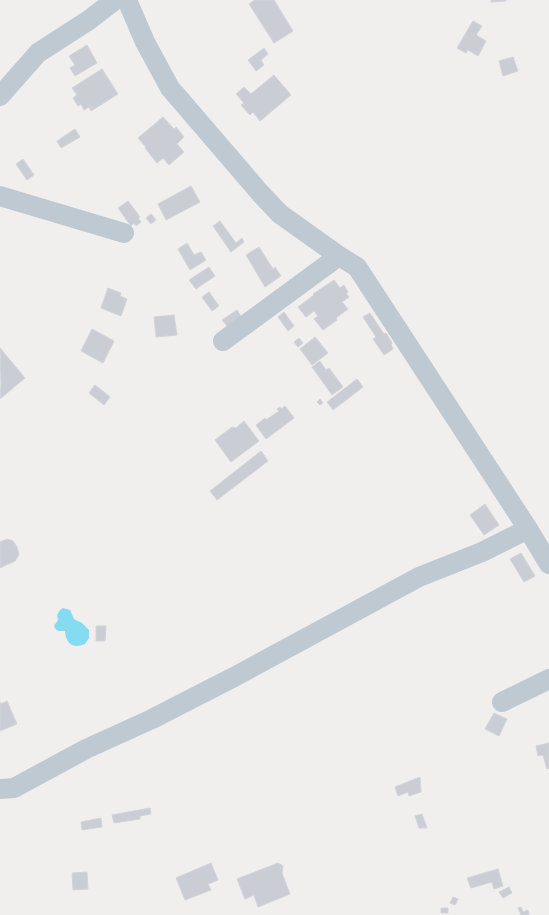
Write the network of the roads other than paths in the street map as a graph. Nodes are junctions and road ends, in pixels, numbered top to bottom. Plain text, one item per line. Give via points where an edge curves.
1 (115, 0) edge
2 (127, 0) edge
3 (0, 96) edge
4 (0, 196) edge
5 (124, 233) dead end
6 (339, 256) junction
7 (223, 341) dead end
8 (528, 529) junction
9 (549, 564) edge
10 (549, 679) edge
11 (502, 702) dead end
12 (0, 790) edge

1 - 3 street via 38,53
2 - 6 street via 145,42 170,88 271,206
4 - 5 street
6 - 7 street
6 - 8 street via 358,267
8 - 9 street
8 - 12 street via 482,552 419,577 179,705 86,749 14,788
10 - 11 street

